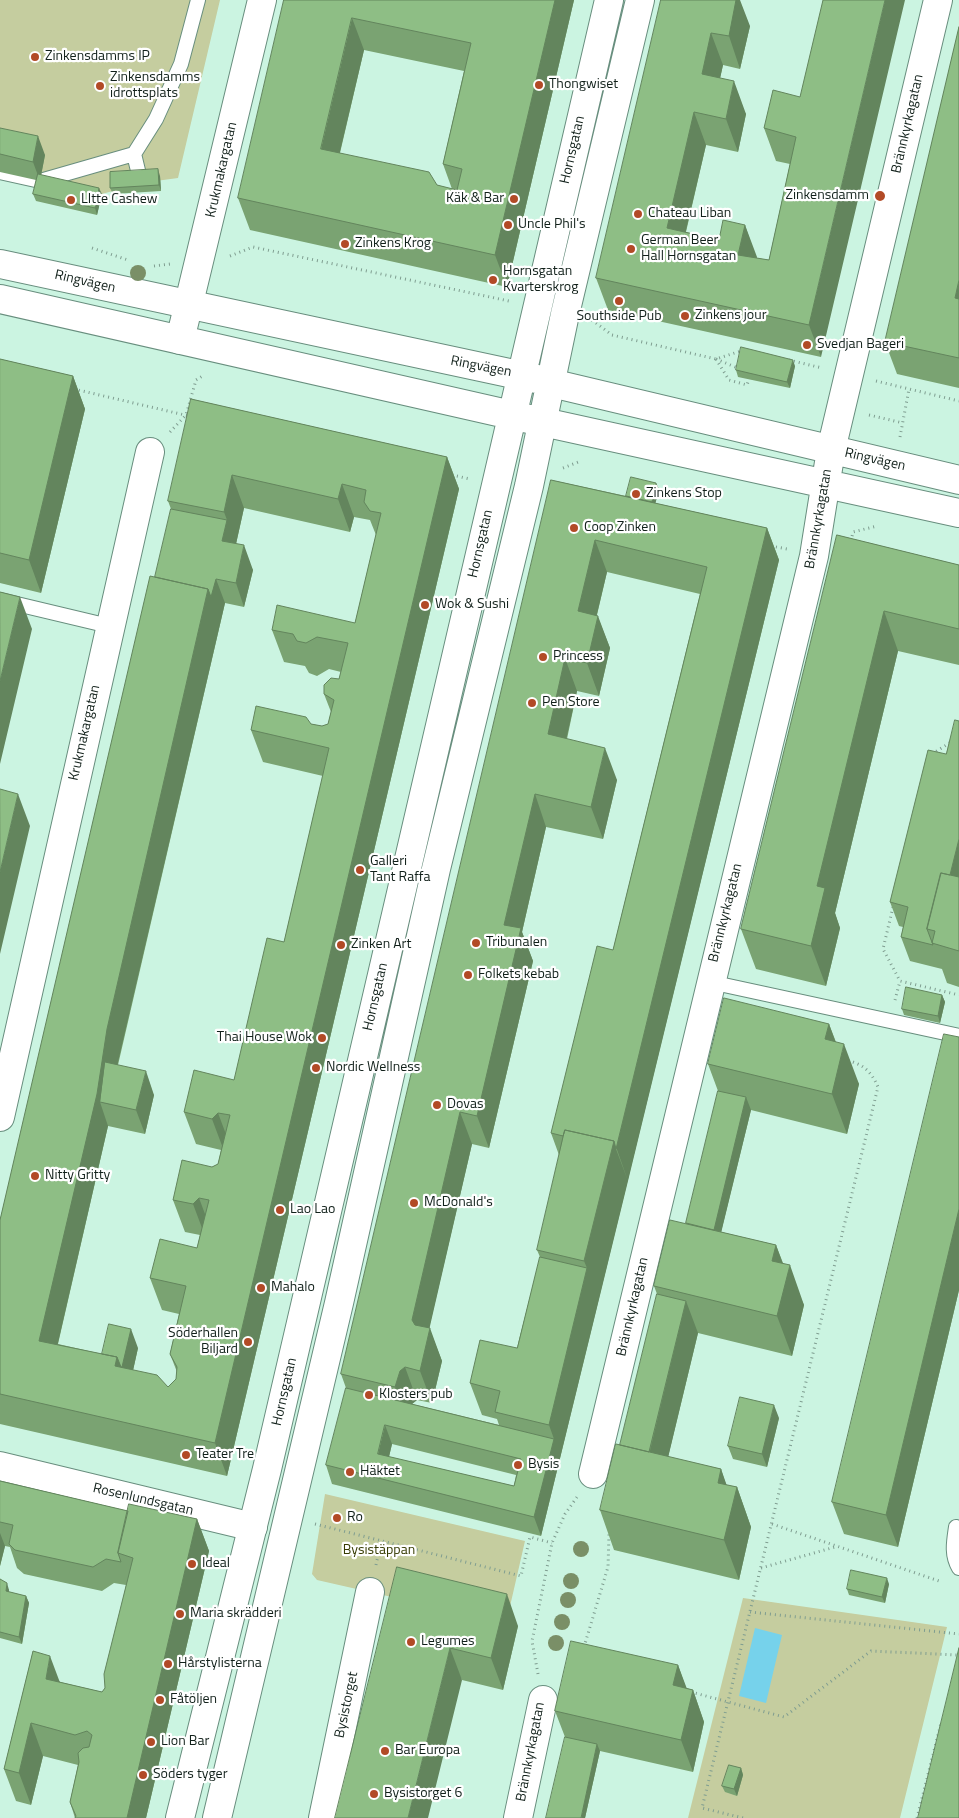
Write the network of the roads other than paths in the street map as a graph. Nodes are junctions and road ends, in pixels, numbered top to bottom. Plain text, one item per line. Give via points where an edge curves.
1 (198, 0) edge
2 (262, 0) edge
3 (609, 0) edge
4 (640, 0) edge
5 (938, 0) edge
6 (134, 154) junction
7 (0, 172) edge
8 (141, 183) edge
9 (0, 264) edge
10 (0, 299) edge
11 (189, 305) junction
12 (180, 340) junction
13 (520, 375) junction
14 (551, 383) junction
15 (512, 414) junction
16 (543, 422) junction
17 (831, 450) junction
18 (150, 452) road end
19 (959, 480) edge
20 (826, 483) junction
21 (959, 513) edge
22 (0, 600) edge
23 (109, 626) junction
24 (710, 982) junction
25 (959, 1036) edge
26 (6, 1066) edge
27 (0, 1117) edge
28 (0, 1466) edge
29 (593, 1474) road end
30 (253, 1527) junction
31 (956, 1527) dead end
32 (285, 1535) junction
33 (959, 1568) edge
34 (372, 1581) road end
35 (543, 1700) road end
36 (180, 1818) edge
37 (217, 1818) edge
38 (323, 1818) edge
39 (518, 1818) edge

1 - 6 lane via 181,64 156,119
2 - 11 street, Krukmakargatan
3 - 13 street, Hornsgatan
4 - 14 street
5 - 17 street, Brännkyrkagatan
6 - 7 lane via 40,181
6 - 8 lane
9 - 11 street, Ringvägen
10 - 12 street
11 - 12 street, Krukmakargatan
11 - 13 street, Ringvägen
12 - 15 street
13 - 14 street, Ringvägen
13 - 15 street, Hornsgatan
14 - 16 street
14 - 17 street, Ringvägen
15 - 16 street
15 - 30 street, Hornsgatan
16 - 20 street
16 - 32 street via 436,869
17 - 19 street, Ringvägen
17 - 20 street, Brännkyrkagatan
18 - 23 street, Krukmakargatan
20 - 21 street
20 - 24 street, Brännkyrkagatan via 814,556
22 - 23 lane
23 - 26 street, Krukmakargatan
24 - 25 lane
24 - 29 street, Brännkyrkagatan
26 - 27 street, Krukmakargatan
28 - 30 street, Rosenlundsgatan
30 - 32 street, Rosenlundsgatan
30 - 36 street, Hornsgatan
31 - 33 lane via 953,1545
32 - 37 street
34 - 38 street, Bysistorget
35 - 39 street, Brännkyrkagatan

